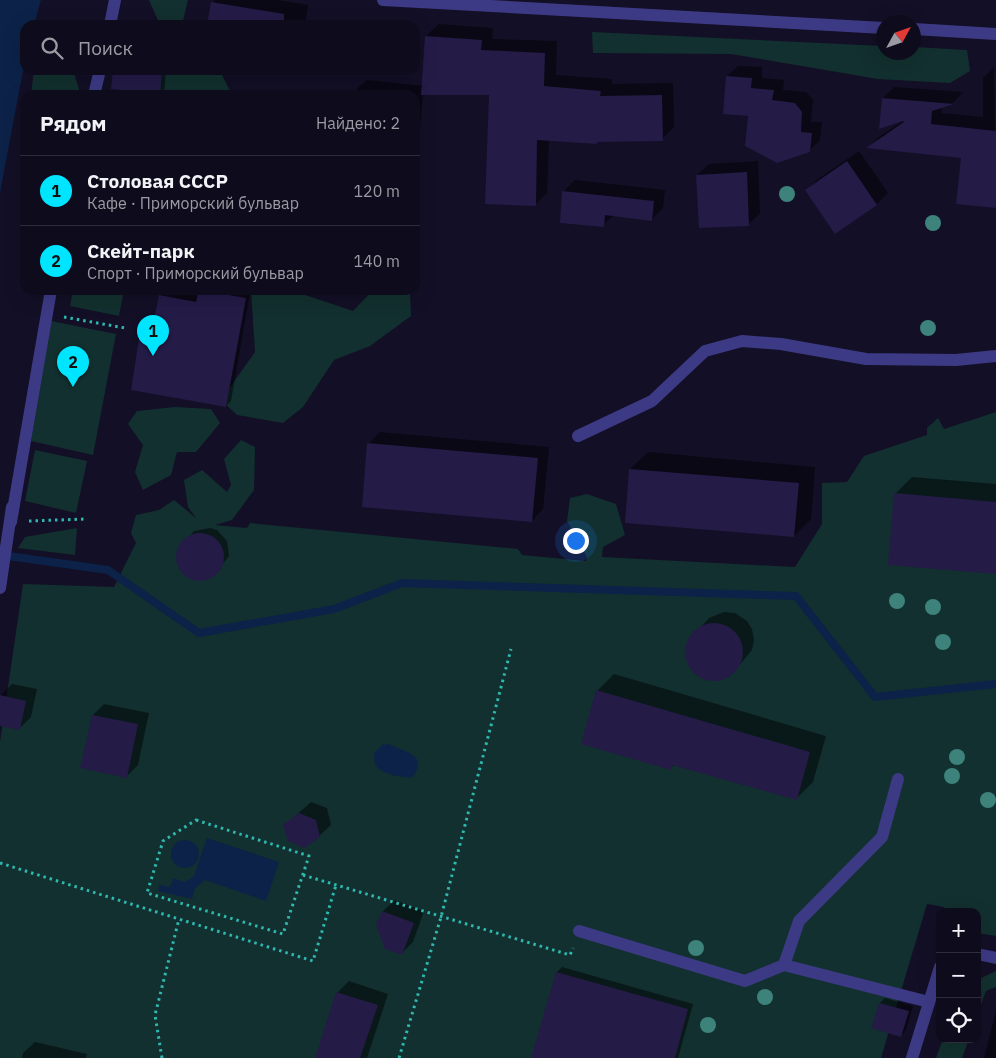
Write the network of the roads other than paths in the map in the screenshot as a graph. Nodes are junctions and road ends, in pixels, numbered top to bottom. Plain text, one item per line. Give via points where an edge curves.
1 (115, 0) edge
2 (384, 0) edge
3 (466, 2) edge
4 (111, 20) edge
5 (876, 28) edge
6 (921, 29) edge
7 (996, 34) edge
8 (99, 75) edge
9 (95, 90) edge
10 (50, 295) edge
11 (996, 356) edge
12 (578, 436) dead end
13 (0, 588) edge
14 (898, 779) dead end
15 (578, 931) road end
16 (981, 955) edge
17 (996, 958) edge
18 (784, 965) junction
19 (936, 980) edge
20 (929, 1002) junction
21 (912, 1058) edge

1 - 4 street
2 - 3 street
3 - 5 street
6 - 7 street
8 - 9 street
10 - 13 street
11 - 12 street via 956,360 866,359 782,344 742,341 705,351 652,401
14 - 18 street via 882,837 799,921
15 - 18 street via 745,980
16 - 17 street
18 - 20 street
19 - 20 street
20 - 21 street

